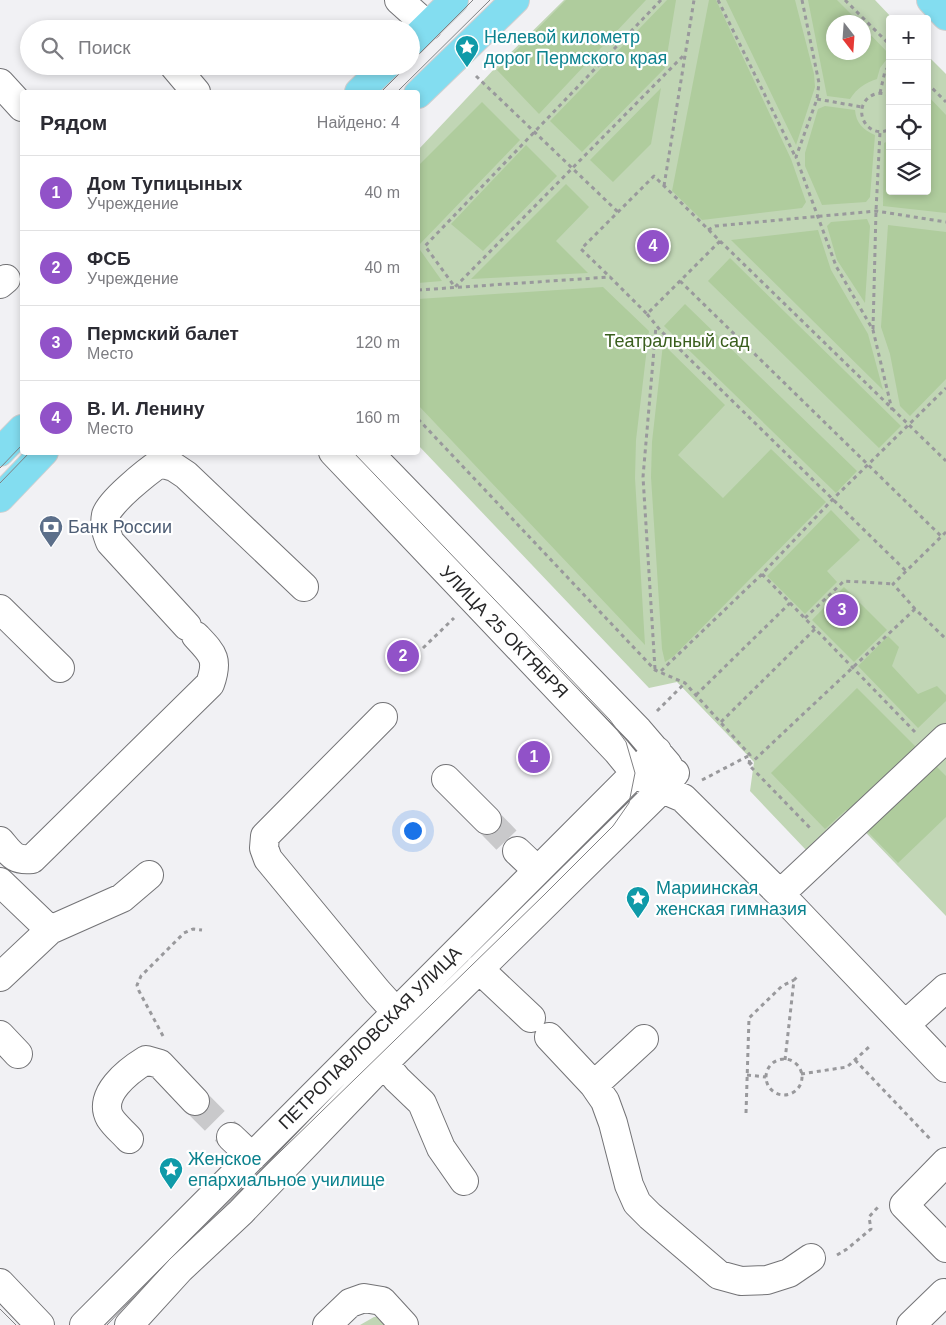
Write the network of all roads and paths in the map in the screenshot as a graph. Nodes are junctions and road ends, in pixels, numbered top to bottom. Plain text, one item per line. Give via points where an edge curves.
1 (399, 0) edge
2 (515, 0) edge
3 (662, 0) edge
4 (694, 0) edge
5 (718, 0) edge
6 (802, 0) edge
7 (845, 0) edge
8 (931, 0) edge
9 (433, 16) edge
10 (946, 16) edge
11 (886, 41) edge
12 (686, 54) junction
13 (886, 70) edge
14 (471, 72) dead end
15 (182, 75) edge
16 (377, 75) edge
17 (931, 87) edge
18 (194, 90) edge
19 (361, 90) edge
20 (420, 92) edge
21 (880, 93) junction
22 (886, 95) edge
23 (817, 99) junction
24 (946, 102) edge
25 (862, 106) junction
26 (886, 130) edge
27 (534, 132) junction
28 (880, 132) junction
29 (796, 157) junction
30 (572, 168) junction
31 (664, 186) junction
32 (876, 211) junction
33 (618, 212) junction
34 (818, 216) junction
35 (946, 222) edge
36 (708, 230) junction
37 (720, 241) junction
38 (610, 277) junction
39 (680, 281) junction
40 (455, 287) junction
41 (420, 290) edge
42 (647, 314) junction
43 (656, 326) junction
44 (873, 330) junction
45 (946, 388) edge
46 (892, 410) junction
47 (420, 421) edge
48 (908, 424) junction
49 (20, 431) edge
50 (0, 452) edge
51 (41, 455) edge
52 (336, 455) edge
53 (371, 455) edge
54 (946, 461) edge
55 (868, 465) junction
56 (0, 498) edge
57 (833, 499) junction
58 (946, 532) edge
59 (942, 537) junction
60 (906, 572) junction
61 (762, 574) junction
62 (893, 584) junction
63 (304, 587) dead end
64 (790, 603) junction
65 (0, 609) edge
66 (915, 609) junction
67 (456, 616) dead end
68 (806, 618) junction
69 (816, 629) junction
70 (946, 639) edge
71 (423, 648) dead end
72 (60, 668) dead end
73 (853, 669) junction
74 (655, 670) junction
75 (661, 672) junction
76 (685, 683) junction
77 (696, 695) junction
78 (652, 716) dead end
79 (383, 717) dead end
80 (721, 722) junction
81 (939, 744) edge
82 (657, 750) junction
83 (750, 755) junction
84 (749, 765) junction
85 (635, 772) junction
86 (446, 779) dead end
87 (679, 786) junction
88 (487, 820) tunnel mouth
89 (814, 831) dead end
90 (0, 841) edge
91 (517, 851) tunnel mouth
92 (538, 870) junction
93 (149, 875) dead end
94 (0, 882) edge
95 (780, 894) junction
96 (50, 930) junction
97 (202, 930) dead end
98 (479, 970) junction
99 (799, 975) dead end
100 (0, 977) edge
101 (794, 980) junction
102 (946, 988) edge
103 (396, 1012) junction
104 (531, 1018) dead end
105 (905, 1025) junction
106 (550, 1037) dead end
107 (644, 1039) dead end
108 (166, 1040) dead end
109 (868, 1047) dead end
110 (785, 1060) junction
111 (855, 1060) junction
112 (384, 1063) junction
113 (946, 1068) edge
114 (802, 1074) junction
115 (747, 1075) junction
116 (766, 1077) junction
117 (594, 1085) junction
118 (195, 1100) tunnel mouth
119 (746, 1113) dead end
120 (231, 1137) tunnel mouth
121 (129, 1139) dead end
122 (941, 1154) edge
123 (252, 1157) junction
124 (464, 1181) dead end
125 (946, 1248) edge
126 (811, 1258) dead end
127 (0, 1283) edge
128 (944, 1292) dead end
129 (40, 1325) edge
130 (84, 1325) edge
131 (129, 1325) edge
132 (327, 1325) edge
133 (404, 1325) edge
134 (911, 1325) edge

1 - 9 street
2 - 20 main road
3 - 27 path
4 - 12 path
5 - 29 path
6 - 23 path via 819,83
7 - 11 path
8 - 10 main road
12 - 30 path
12 - 31 path
13 - 21 path
14 - 27 path
15 - 18 street
16 - 19 main road
17 - 24 path
21 - 22 path
21 - 25 path via 868,97
23 - 25 path
23 - 29 path
25 - 28 path via 865,125
26 - 28 path
27 - 30 path
27 - 40 path via 425,246
28 - 32 path
29 - 34 path
30 - 33 path
30 - 40 path
31 - 33 path via 654,176
31 - 36 path
32 - 34 path
32 - 35 path
32 - 44 path
33 - 38 path via 581,249
34 - 36 path via 715,226
34 - 44 path via 836,266
36 - 37 path
37 - 39 path
37 - 46 path
38 - 40 path
38 - 42 path
39 - 42 path
39 - 55 path
40 - 41 path
42 - 43 path
43 - 57 path
43 - 74 path via 643,477
44 - 46 path
45 - 48 path
46 - 48 path
47 - 74 path
48 - 54 path
48 - 55 path
49 - 50 main road
51 - 56 main road
52 - 85 street, УЛИЦА 25 ОКТЯБРЯ
53 - 82 street, УЛИЦА 25 ОКТЯБРЯ
55 - 57 path
55 - 59 path
57 - 60 path
57 - 61 path
58 - 59 path
59 - 60 path
60 - 62 path
61 - 64 path
61 - 75 path
62 - 66 path
62 - 68 path via 844,582
63 - 90 street via 186,475 160,463 148,471 112,505 107,513 105,530 110,542 210,651 215,669 210,684 32,859 22,860 11,855
64 - 68 path
64 - 77 path
65 - 72 street
66 - 70 path
66 - 73 path
67 - 71 path
68 - 69 path
69 - 73 path
69 - 80 path
73 - 81 path
73 - 84 path
74 - 75 path
75 - 76 path
76 - 77 path
76 - 78 path
77 - 80 path
79 - 103 street via 265,836 264,848 268,859
80 - 83 path
81 - 95 street
82 - 85 street, ПЕТРОПАВЛОВСКАЯ УЛИЦА
82 - 87 street, УЛИЦА 25 ОКТЯБРЯ
83 - 84 path
83 - 87 path
84 - 89 path
85 - 87 street, УЛИЦА 25 ОКТЯБРЯ
85 - 92 street, ПЕТРОПАВЛОВСКАЯ УЛИЦА
86 - 88 street
87 - 95 street, УЛИЦА 25 ОКТЯБРЯ
87 - 98 street, ПЕТРОПАВЛОВСКАЯ УЛИЦА
91 - 92 street
92 - 103 street, ПЕТРОПАВЛОВСКАЯ УЛИЦА
93 - 96 street via 122,898
94 - 96 street
95 - 105 street, УЛИЦА 25 ОКТЯБРЯ
96 - 100 street
97 - 108 path via 184,933 138,981 138,991
98 - 104 street
98 - 112 street, ПЕТРОПАВЛОВСКАЯ УЛИЦА
99 - 101 path
101 - 110 path
101 - 115 path via 782,986 749,1018
102 - 105 street
103 - 123 street, ПЕТРОПАВЛОВСКАЯ УЛИЦА
105 - 113 street, УЛИЦА 25 ОКТЯБРЯ
106 - 117 street
107 - 117 street
109 - 111 path
110 - 114 path via 792,1062
110 - 116 path via 770,1065
111 - 114 path via 847,1067
111 - 122 path
112 - 124 street via 422,1104 441,1148
112 - 131 street, ПЕТРОПАВЛОВСКАЯ УЛИЦА via 241,1212 180,1269
114 - 116 path via 797,1089 783,1095 769,1088
115 - 116 path
115 - 119 path
117 - 126 street via 605,1101 637,1203 719,1275 741,1281 767,1280 789,1273
118 - 121 street via 160,1064 146,1060 128,1071 108,1096 106,1108 111,1120
120 - 123 street
122 - 125 street via 904,1205
123 - 130 street, ПЕТРОПАВЛОВСКАЯ УЛИЦА
127 - 129 street
128 - 134 street
132 - 133 street via 350,1303 364,1298 382,1301

